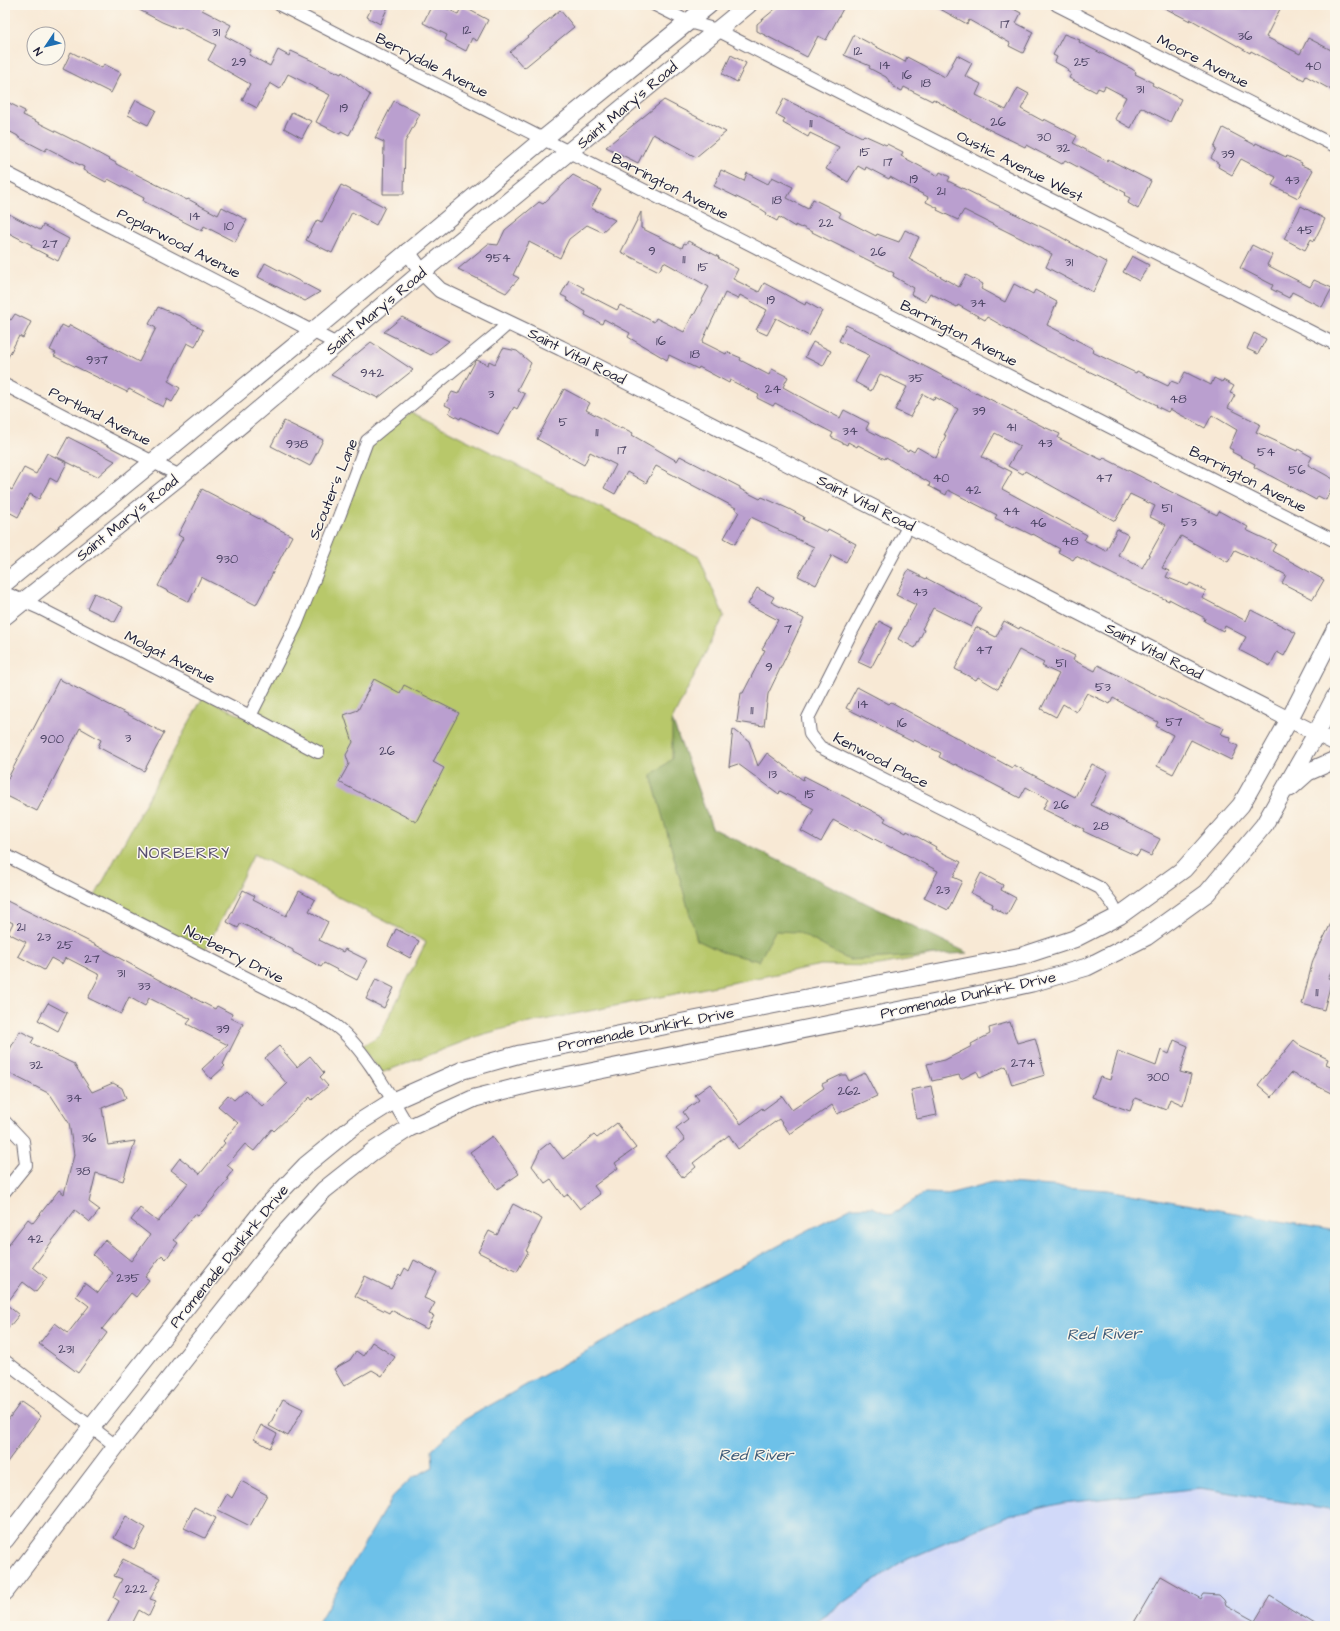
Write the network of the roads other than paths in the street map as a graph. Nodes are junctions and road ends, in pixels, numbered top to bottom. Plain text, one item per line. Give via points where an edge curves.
1 (280, 5) edge
2 (654, 5) edge
3 (709, 5) edge
4 (748, 5) edge
5 (1057, 5) edge
6 (689, 22) junction
7 (717, 30) junction
8 (542, 140) junction
9 (1335, 146) edge
10 (569, 153) junction
11 (5, 172) edge
12 (407, 251) junction
13 (422, 272) junction
14 (509, 322) junction
15 (313, 331) junction
16 (337, 344) junction
17 (1335, 344) edge
18 (5, 385) edge
19 (152, 462) junction
20 (180, 476) junction
21 (909, 525) junction
22 (1335, 541) edge
23 (5, 583) edge
24 (5, 593) edge
25 (24, 601) junction
26 (5, 616) edge
27 (1335, 630) edge
28 (1335, 697) edge
29 (250, 716) junction
30 (1290, 720) junction
31 (1316, 734) junction
32 (1335, 743) edge
33 (318, 752) dead end
34 (1335, 760) edge
35 (1280, 797) junction
36 (5, 856) edge
37 (1119, 916) junction
38 (393, 1101) junction
39 (5, 1122) edge
40 (409, 1128) junction
41 (5, 1191) edge
42 (5, 1361) edge
43 (90, 1428) junction
44 (116, 1446) junction
45 (5, 1540) edge
46 (5, 1592) edge

1 - 8 street, Berrydale Avenue
2 - 6 street, Oustic Avenue West
3 - 6 main road, Saint Mary's Road
4 - 7 main road, Saint Mary's Road
5 - 9 street, Moore Avenue
6 - 7 street, Oustic Avenue West
6 - 8 main road, Saint Mary's Road
7 - 10 main road, Saint Mary's Road
7 - 17 street, Oustic Avenue West
8 - 10 street, Berrydale Avenue
8 - 12 main road, Saint Mary's Road
10 - 13 main road, Saint Mary's Road
10 - 22 street, Barrington Avenue
11 - 15 street, Poplarwood Avenue
12 - 13 street, Saint Vital Road
12 - 15 main road, Saint Mary's Road
13 - 14 street, Saint Vital Road via 440,290
13 - 16 main road, Saint Mary's Road
14 - 21 street, Saint Vital Road
14 - 29 street, Scouter's Lane via 367,441 296,625
15 - 16 street, Poplarwood Avenue
15 - 19 main road, Saint Mary's Road
16 - 20 main road, Saint Mary's Road
18 - 19 street, Portland Avenue
19 - 20 street, Portland Avenue
19 - 23 main road, Saint Mary's Road
20 - 25 main road, Saint Mary's Road
21 - 30 street, Saint Vital Road
21 - 37 street, Kenwood Place via 808,718 810,734 820,747 1100,888
24 - 25 street, Molgat Avenue
25 - 26 main road, Saint Mary's Road
25 - 29 street, Molgat Avenue
27 - 30 main road, Promenade Dunkirk Drive
28 - 31 main road, Promenade Dunkirk Drive
29 - 33 street, Molgat Avenue
30 - 31 street, Saint Vital Road
30 - 37 main road, Promenade Dunkirk Drive via 1241,805 1184,869
31 - 32 street, Saint Vital Road
31 - 35 main road, Promenade Dunkirk Drive
34 - 35 main road via 1308,772
35 - 40 main road, Promenade Dunkirk Drive via 1264,825 1207,893 1146,937 1087,967 996,991 530,1084 475,1098
36 - 38 street, Norberry Drive via 306,1008 337,1028 362,1053
37 - 38 main road, Promenade Dunkirk Drive via 1074,939 1022,956 520,1054 464,1070
38 - 40 street, Norberry Drive
38 - 43 main road, Promenade Dunkirk Drive via 355,1125 306,1165 264,1209
39 - 41 street via 23,1141 26,1165
40 - 44 main road, Promenade Dunkirk Drive via 372,1152 324,1190 283,1235
42 - 43 street
43 - 44 street
43 - 45 main road, Promenade Dunkirk Drive
44 - 46 main road, Promenade Dunkirk Drive

